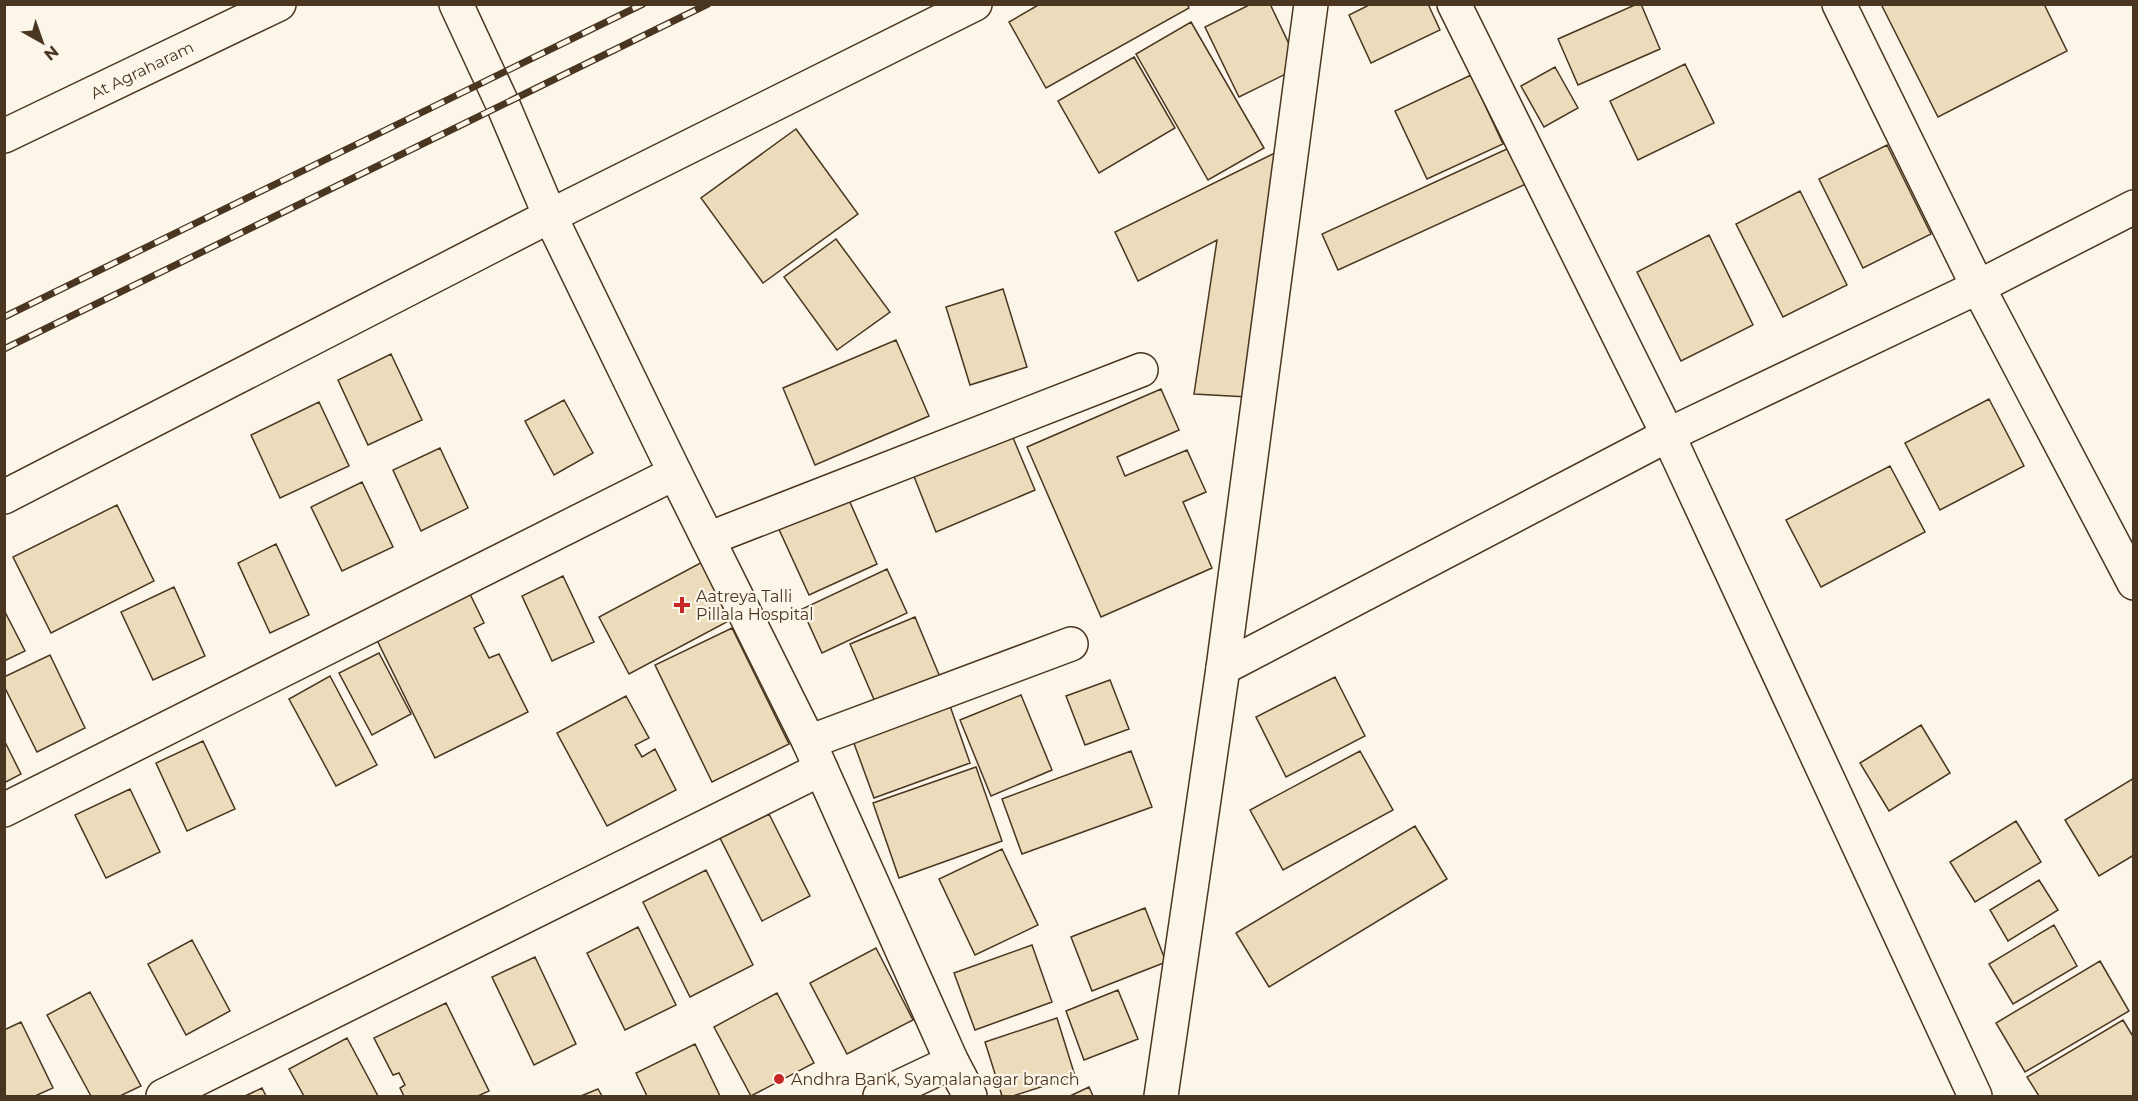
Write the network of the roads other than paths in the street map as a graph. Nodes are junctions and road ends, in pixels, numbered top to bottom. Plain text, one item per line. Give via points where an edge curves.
1 (279, 4) edge
2 (456, 4) edge
3 (975, 4) edge
4 (1311, 4) edge
5 (1454, 4) edge
6 (1839, 4) edge
7 (4, 136) edge
8 (2133, 207) edge
9 (550, 216) junction
10 (1978, 287) junction
11 (1141, 370) dead end
12 (1668, 435) junction
13 (675, 473) junction
14 (4, 497) edge
15 (708, 539) junction
16 (2133, 583) edge
17 (1071, 644) dead end
18 (1223, 668) junction
19 (815, 756) junction
20 (4, 810) edge
21 (952, 1062) junction
22 (163, 1096) edge
23 (880, 1096) edge
24 (970, 1096) edge
25 (1161, 1096) edge
26 (1975, 1096) edge

1 - 7 street, At Agraharam
2 - 9 street
3 - 9 street
4 - 18 street
5 - 12 street
6 - 10 street
8 - 10 street
9 - 13 street
9 - 14 street
10 - 12 street
10 - 16 street
11 - 15 street
12 - 18 street
12 - 26 street
13 - 15 street
13 - 20 street
15 - 19 street
17 - 19 street
18 - 25 street
19 - 21 street
19 - 22 street
21 - 23 street
21 - 24 street

